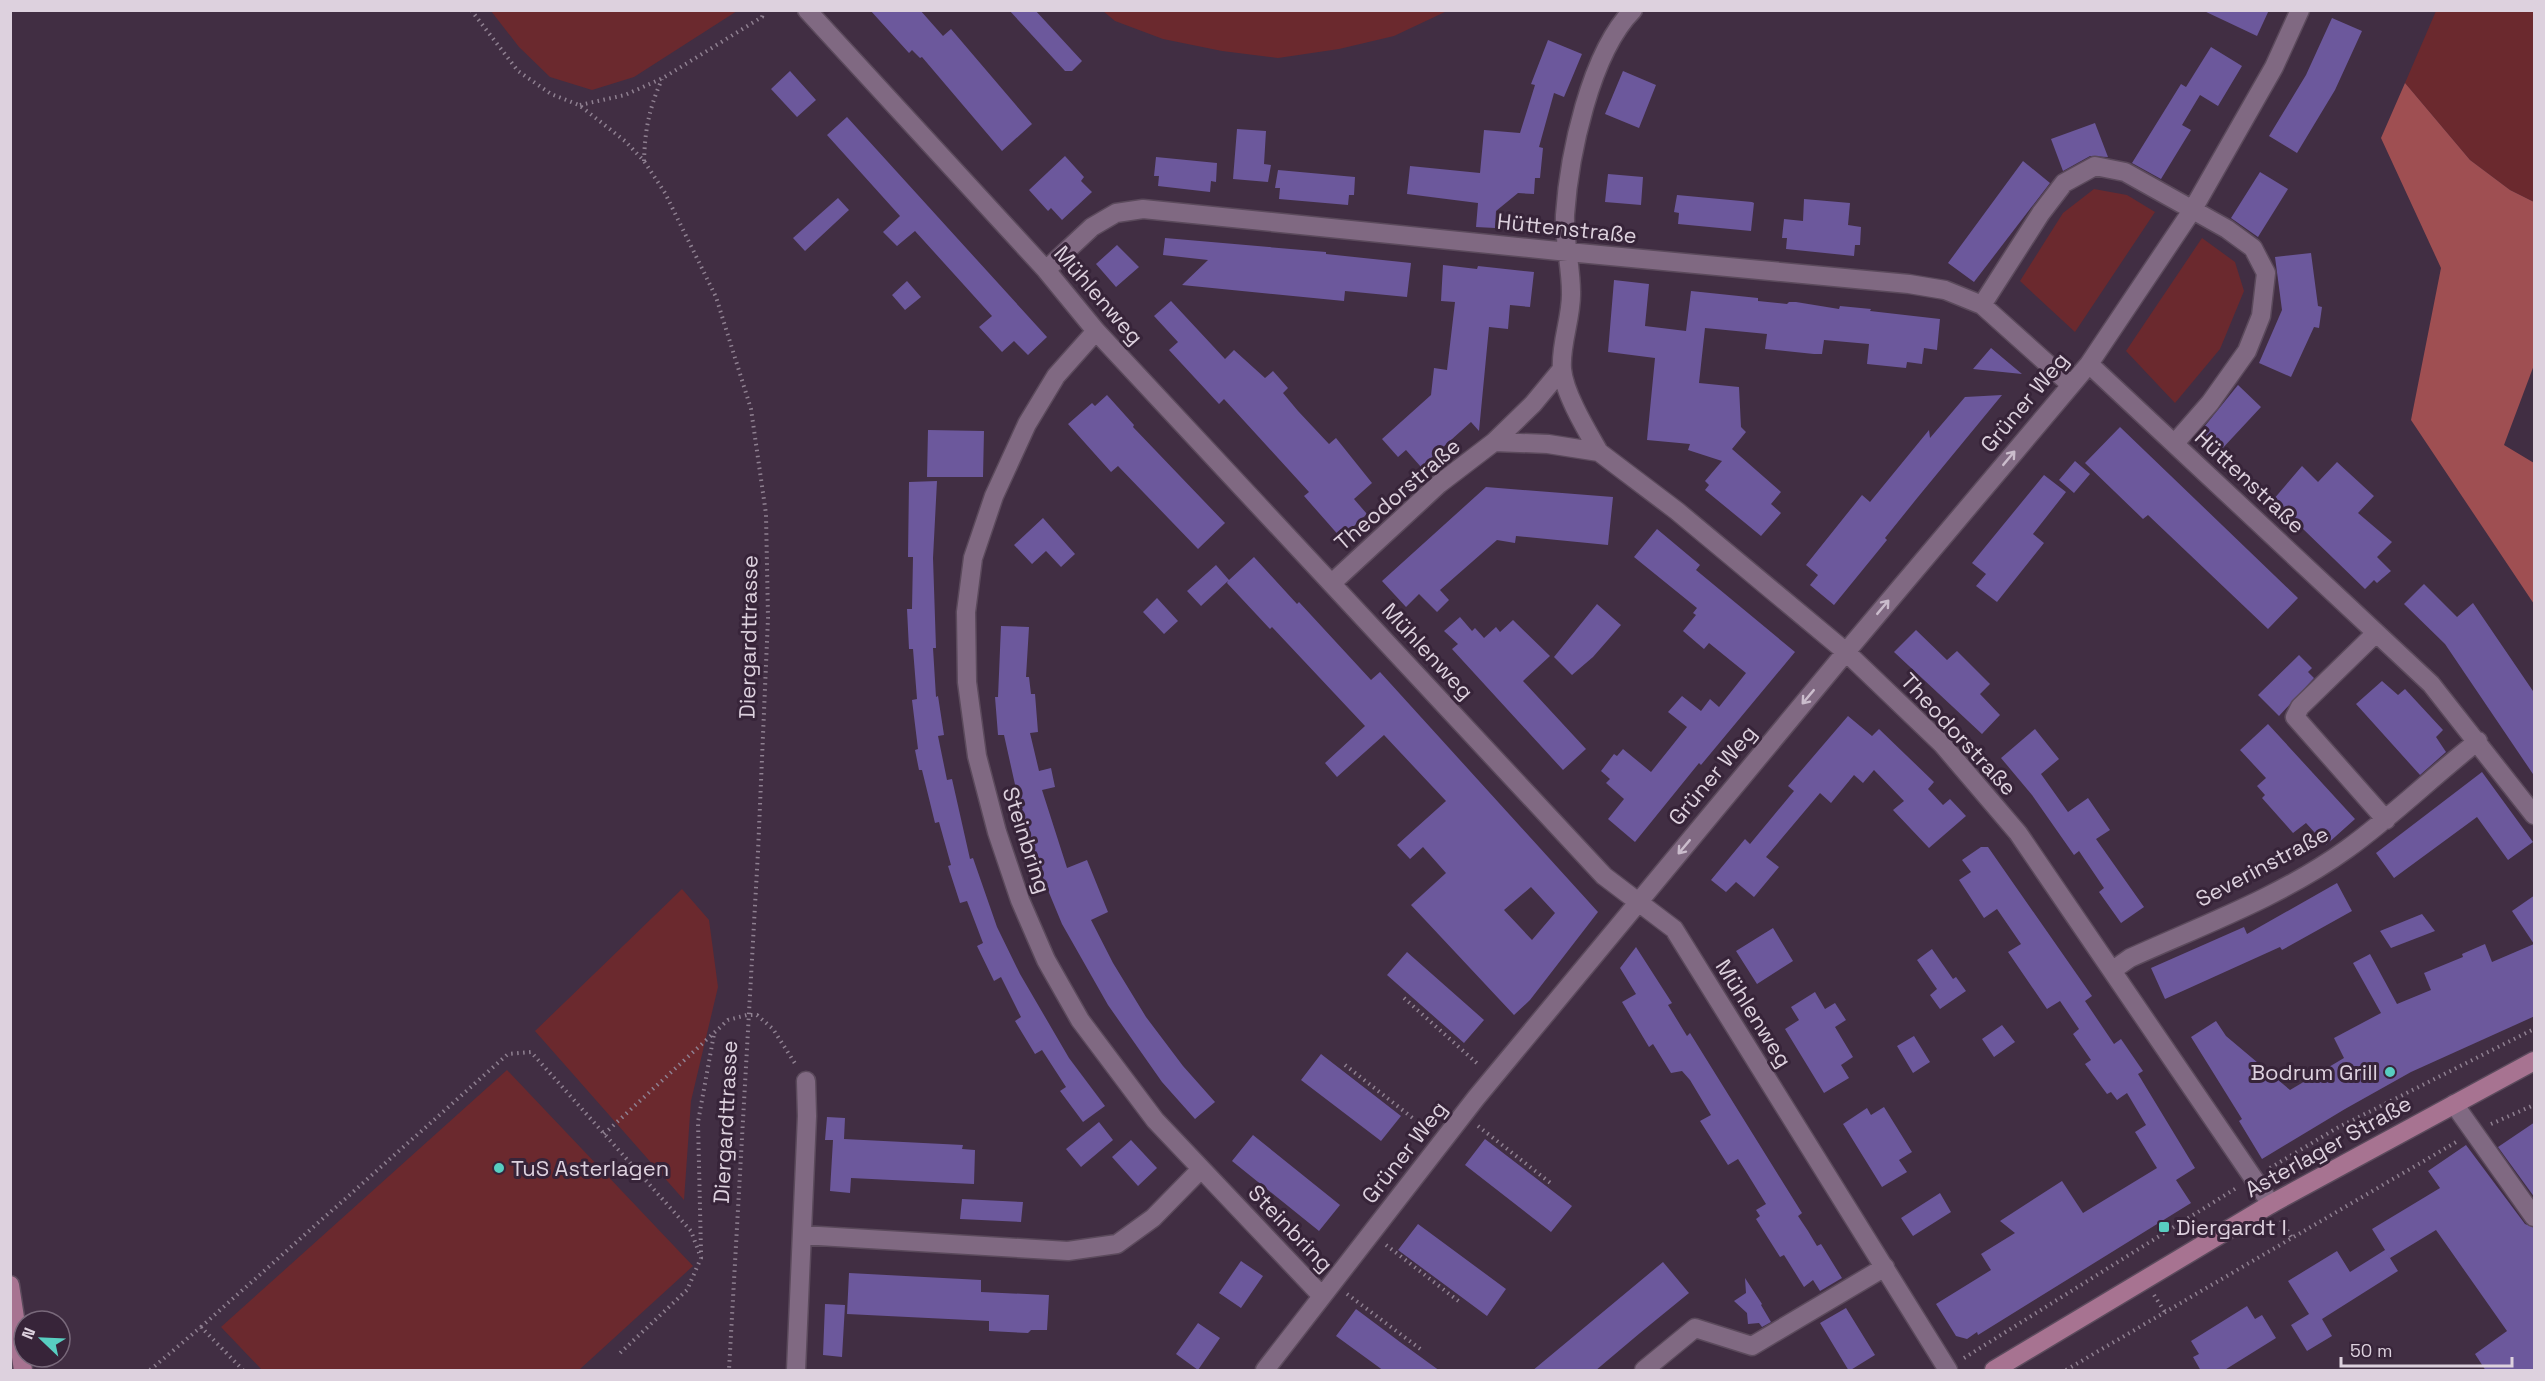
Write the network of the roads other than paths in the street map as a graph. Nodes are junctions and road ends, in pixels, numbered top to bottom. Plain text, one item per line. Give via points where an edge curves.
1 (807, 10) edge
2 (1634, 10) edge
3 (2300, 10) edge
4 (2193, 209) junction
5 (1568, 252) junction
6 (1047, 270) junction
7 (1982, 305) junction
8 (1096, 331) junction
9 (2089, 364) junction
10 (1562, 369) junction
11 (2070, 384) junction
12 (1494, 442) junction
13 (2175, 443) junction
14 (1599, 452) junction
15 (1332, 583) junction
16 (2376, 633) junction
17 (1846, 652) junction
18 (2478, 741) junction
19 (2535, 815) edge
20 (2386, 819) junction
21 (1638, 902) junction
22 (2113, 970) junction
23 (2535, 1062) edge
24 (806, 1081) road end
25 (2454, 1104) junction
26 (1201, 1168) junction
27 (2271, 1204) junction
28 (2535, 1217) edge
29 (802, 1235) junction
30 (1885, 1267) junction
31 (10, 1286) edge
32 (1327, 1289) junction
33 (23, 1371) edge
34 (796, 1371) edge
35 (1265, 1371) edge
36 (1644, 1371) edge
37 (1948, 1371) edge
38 (1994, 1371) edge

1 - 6 street, Mühlenweg
2 - 5 street via 1597,71 1585,108 1565,216
3 - 4 street, Grüner Weg via 2274,67
4 - 7 street via 2125,172 2095,166 2064,183
4 - 9 street, Grüner Weg
4 - 13 street via 2253,248 2266,273 2261,316 2247,351
5 - 6 street, Hüttenstraße via 1143,208 1116,213 1092,227
5 - 7 street, Hüttenstraße via 1909,284 1945,290
5 - 10 street via 1572,294
6 - 8 street, Mühlenweg
7 - 11 street, Hüttenstraße
8 - 15 street, Mühlenweg
8 - 26 street, Steinbring via 1056,376 1027,424 994,496 973,558 966,612 967,682 977,756 997,832 1046,960 1080,1020 1155,1120
9 - 11 street, Grüner Weg
9 - 13 street, Hüttenstraße
10 - 12 street, Theodorstraße
10 - 14 street via 1577,412
17 -> 11 street, Grüner Weg
12 - 14 street, Theodorstraße via 1548,444
12 - 15 street, Theodorstraße via 1439,484
13 - 16 street, Hüttenstraße
14 - 17 street, Theodorstraße via 1677,511
15 - 21 street, Mühlenweg via 1604,876
16 - 18 street, Hüttenstraße via 2431,684
16 - 20 street via 2295,717
17 -> 21 street, Grüner Weg
17 - 22 street, Theodorstraße via 1942,744 2018,833
18 - 19 street, Hüttenstraße
18 - 20 street, Severinstraße
20 - 22 street, Severinstraße via 2304,876 2130,958
21 - 30 street, Mühlenweg via 1674,929
21 - 32 street, Grüner Weg
22 - 27 street, Theodorstraße
23 - 25 main road, Asterlager Straße
24 - 29 street
25 - 27 main road, Asterlager Straße
25 - 28 street
26 - 29 street via 1153,1218 1117,1244 1068,1251
26 - 32 street, Steinbring
27 - 38 main road, Asterlager Straße
29 - 34 street
30 - 36 street via 1752,1346 1695,1328
30 - 37 street, Mühlenweg
31 - 33 main road
32 - 35 street, Grüner Weg

